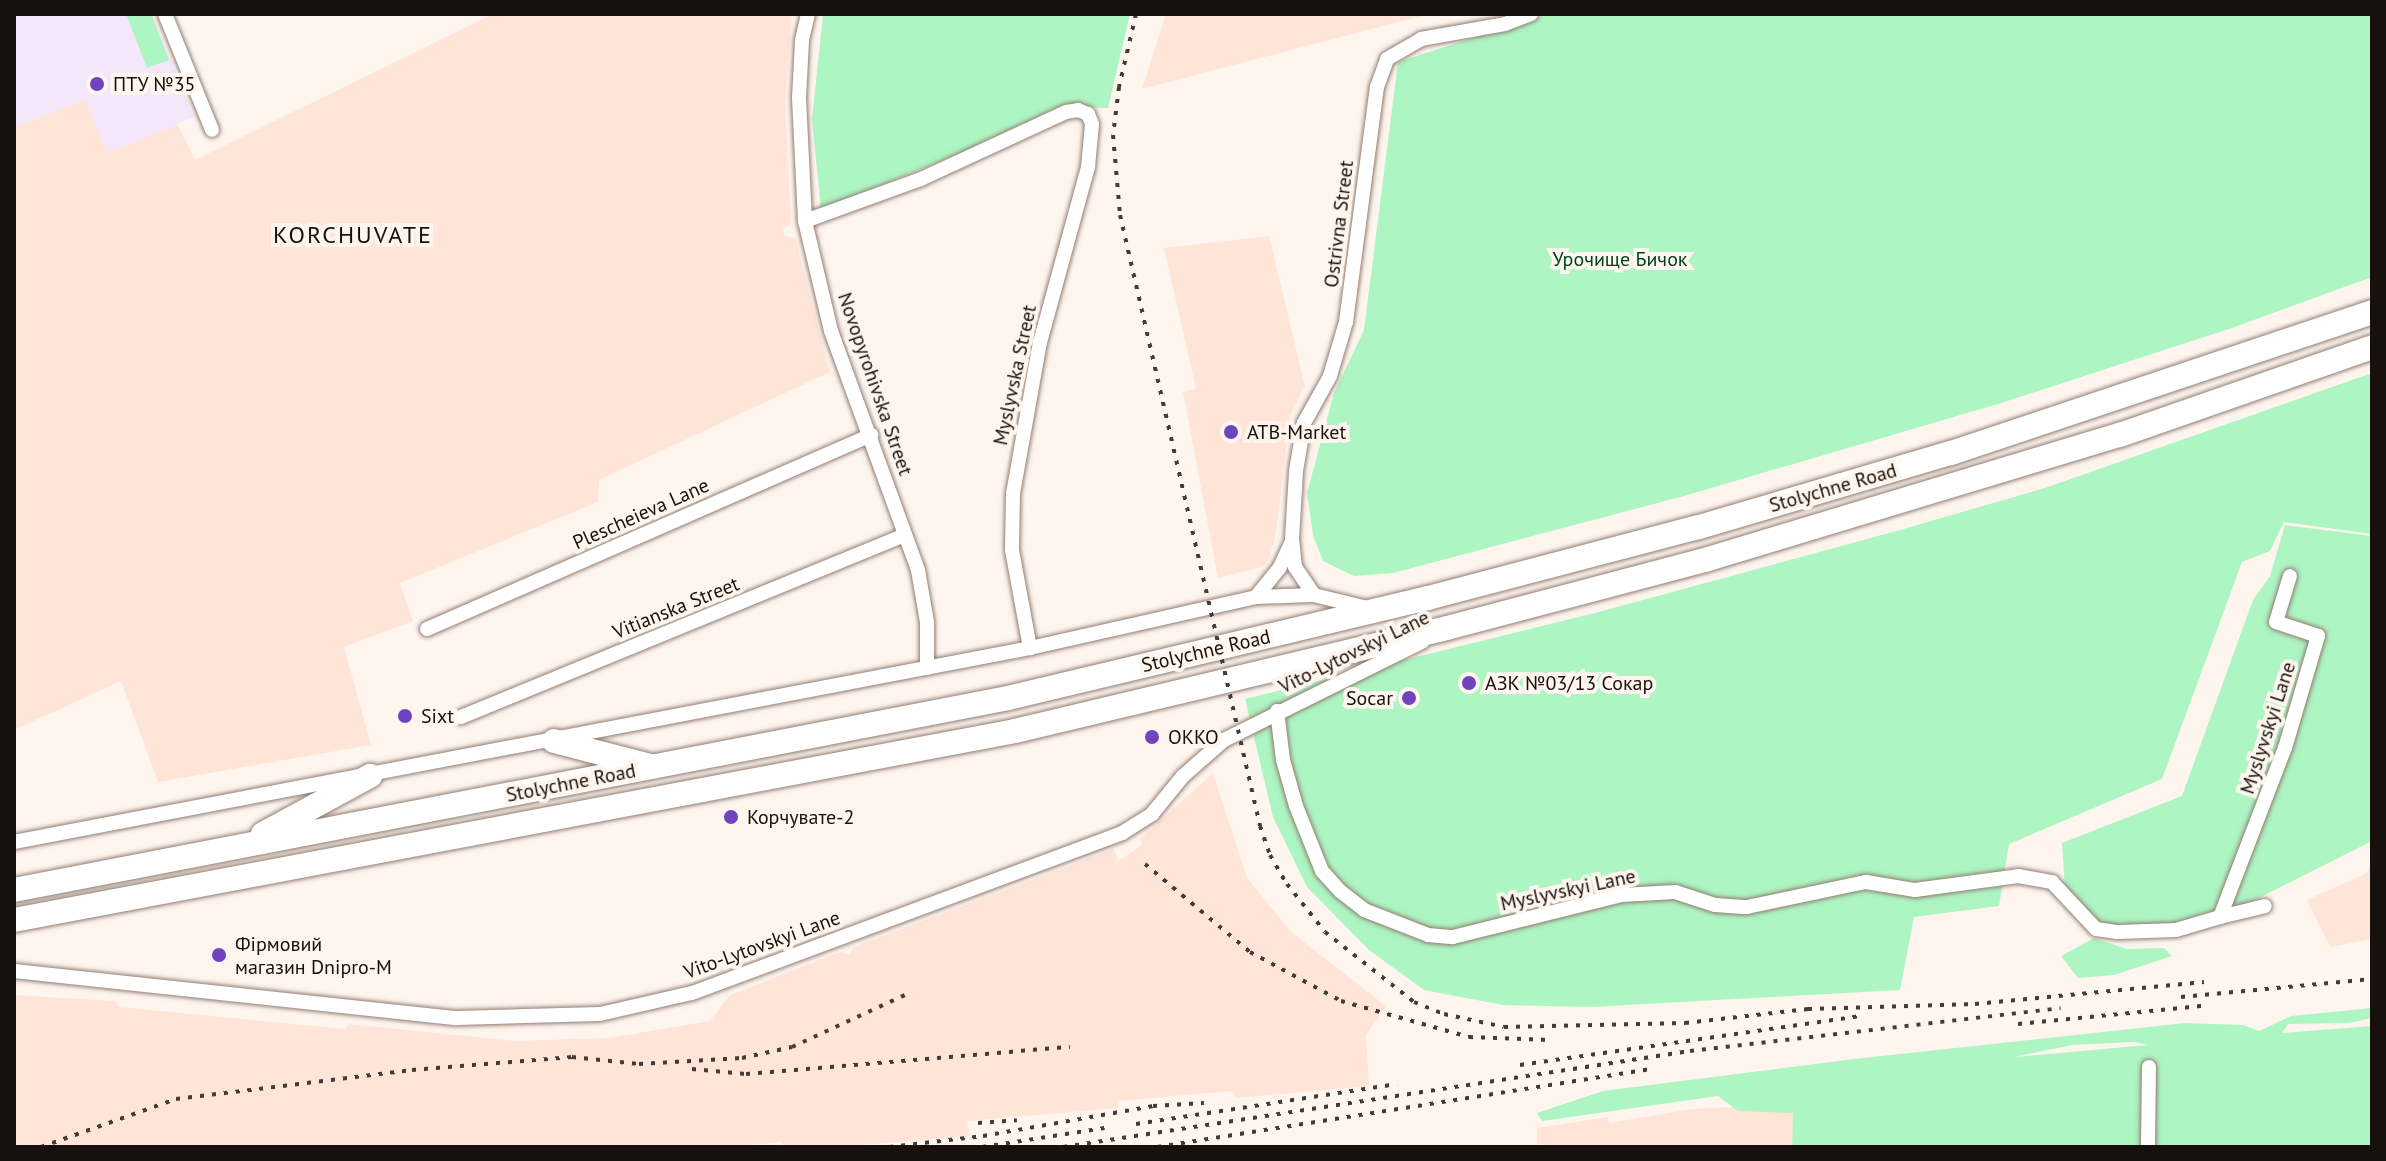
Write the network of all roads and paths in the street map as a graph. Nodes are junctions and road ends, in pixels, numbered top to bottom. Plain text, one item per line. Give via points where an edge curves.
1 (165, 14) edge
2 (808, 14) edge
3 (1531, 14) edge
4 (212, 130) dead end
5 (805, 221) junction
6 (2372, 312) edge
7 (2372, 347) edge
8 (871, 435) junction
9 (905, 535) junction
10 (1292, 539) junction
11 (2290, 576) dead end
12 (1314, 595) junction
13 (1256, 597) junction
14 (1377, 610) junction
15 (1447, 628) junction
16 (427, 629) dead end
17 (1030, 648) junction
18 (927, 668) junction
19 (1277, 711) junction
20 (461, 717) dead end
21 (554, 741) junction
22 (657, 767) junction
23 (370, 776) junction
24 (14, 842) edge
25 (243, 845) junction
26 (14, 890) edge
27 (2265, 906) dead end
28 (2220, 917) junction
29 (14, 920) edge
30 (14, 971) edge
31 (2149, 1067) dead end
32 (2148, 1147) edge

1 - 4 street
2 - 5 street, Novopyrohivska Street via 799,98
3 - 10 street, Ostrivna Street via 1421,39 1387,59 1377,87 1346,322 1330,376 1304,423
5 - 8 street, Novopyrohivska Street via 831,331
5 - 17 street, Myslyvska Street via 921,179 1066,112 1088,114 1088,167 1040,342 1013,493 1012,550
6 - 14 highway, Stolychne Road via 1951,453 1699,527
7 - 15 highway, Stolychne Road via 2106,440 1708,559
8 - 9 street, Novopyrohivska Street
8 - 16 street, Plescheieva Lane
9 - 18 street, Novopyrohivska Street via 924,596
9 - 20 street, Vitianska Street
10 - 12 street, Ostrivna Street via 1295,567
10 - 13 street, Ostrivna Street via 1280,567
11 - 28 street, Myslyvskyi Lane via 2276,622 2318,636 2285,748
12 - 13 street
12 - 14 street
13 - 17 street
14 - 22 highway, Stolychne Road via 1008,698
15 - 19 street, Vito-Lytovskyi Lane
15 - 29 highway, Stolychne Road via 1015,731
17 - 18 street
18 - 21 street
19 - 28 street, Myslyvskyi Lane via 1283,760 1322,871 1364,910 1428,935 1453,937 1622,895 1675,892 1715,905 1747,907 1866,882 1915,890 2018,876 2052,882 2096,929 2176,930
19 - 30 street, Vito-Lytovskyi Lane via 1206,753 1152,814 1122,833 692,993 600,1014 457,1018
21 - 22 highway
21 - 23 street
22 - 25 highway, Stolychne Road
23 - 24 street
23 - 25 highway
25 - 26 highway, Stolychne Road
27 - 28 street, Myslyvskyi Lane
31 - 32 street

